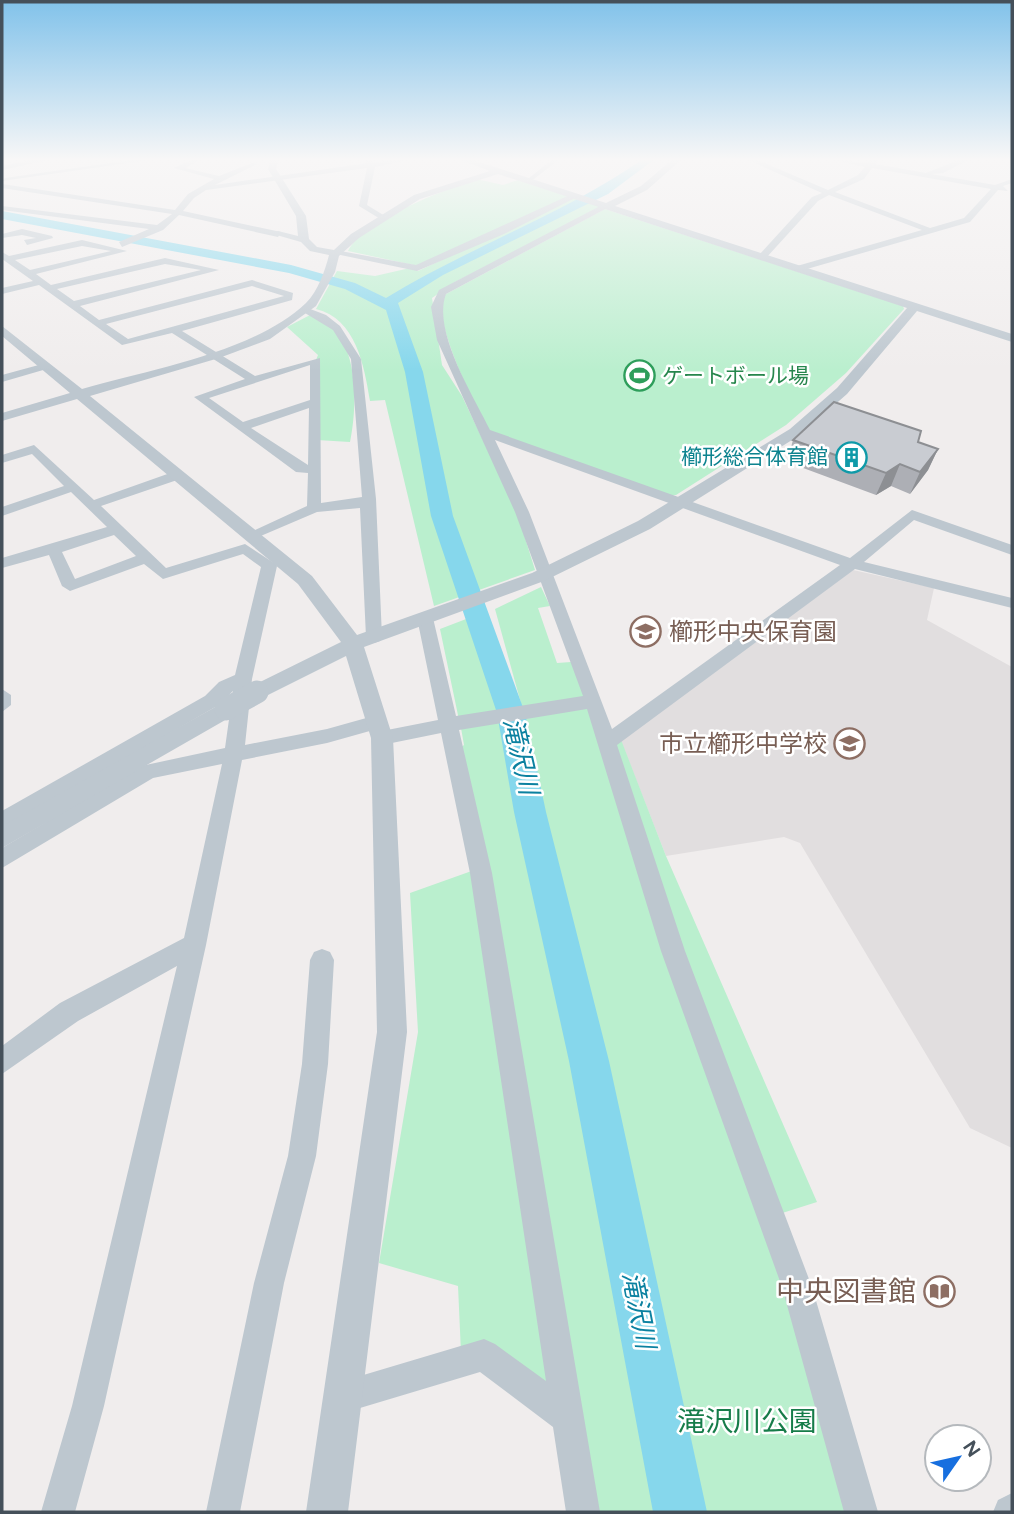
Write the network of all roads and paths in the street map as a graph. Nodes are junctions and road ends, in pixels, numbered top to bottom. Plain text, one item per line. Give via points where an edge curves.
1 (156, 230) edge
2 (257, 230) edge
3 (303, 230) edge
4 (366, 230) edge
5 (506, 230) edge
6 (561, 230) edge
7 (680, 230) edge
8 (787, 230) edge
9 (925, 230) edge
10 (278, 234) joint
11 (2, 236) edge
12 (304, 240) junction
13 (122, 244) dead end
14 (2, 248) edge
15 (335, 253) junction
16 (763, 256) junction
17 (4, 258) edge
18 (800, 268) junction
19 (28, 273) junction
20 (44, 285) junction
21 (2, 291) edge
22 (72, 305) junction
23 (916, 305) junction
24 (305, 310) junction
25 (97, 323) junction
26 (2, 330) edge
27 (174, 330) junction
28 (1012, 338) edge
29 (214, 355) junction
30 (46, 366) junction
31 (2, 379) edge
32 (254, 380) junction
33 (79, 394) junction
34 (315, 402) junction
35 (2, 416) edge
36 (241, 427) junction
37 (487, 433) junction
38 (2, 458) edge
39 (314, 468) junction
40 (178, 475) junction
41 (73, 487) junction
42 (367, 502) junction
43 (681, 503) junction
44 (92, 505) junction
45 (314, 508) junction
46 (5, 509) edge
47 (116, 529) junction
48 (251, 535) junction
49 (54, 550) junction
50 (1012, 550) edge
51 (146, 558) junction
52 (2, 563) edge
53 (852, 564) junction
54 (542, 575) junction
55 (1012, 603) edge
56 (430, 617) junction
57 (364, 640) junction
58 (250, 686) junction
59 (2, 695) edge
60 (594, 701) junction
61 (2, 705) edge
62 (455, 724) junction
63 (379, 730) junction
64 (607, 742) junction
65 (234, 754) junction
66 (2, 821) edge
67 (2, 838) edge
68 (2, 859) edge
69 (194, 945) junction
70 (322, 960) dead end
71 (2, 1061) edge
72 (340, 1398) junction
73 (568, 1418) junction
74 (58, 1512) edge
75 (223, 1512) edge
76 (327, 1512) edge
77 (583, 1512) edge
78 (861, 1512) edge

1 - 13 street
2 - 10 street
3 - 12 street
4 - 15 street
5 - 15 street via 417,268
6 - 37 street via 442,292 439,298 436,307 442,340
7 - 16 street
8 - 16 street
9 - 18 street
10 - 12 street
11 - 14 street via 22,232 49,237
12 - 15 street via 314,249
15 - 24 street via 321,289
16 - 18 street
17 - 19 street
17 - 19 street via 82,243 123,251
18 - 23 street
19 - 20 street
20 - 21 street
20 - 22 street
20 - 22 street via 165,261 214,270
22 - 25 street
23 - 28 street
23 - 43 street via 842,391 795,432
24 - 29 street via 266,336
24 - 42 street via 329,318 356,359
25 - 27 street via 126,343
25 - 27 street via 252,283 290,295
26 - 30 street
27 - 29 street
29 - 32 street
29 - 33 street
30 - 31 street
30 - 33 street
32 - 34 street via 316,360
32 - 36 street via 200,397
33 - 35 street
33 - 40 street
34 - 36 street
34 - 39 street
36 - 39 street via 301,469
37 - 43 street
37 - 54 street via 523,512
38 - 41 street via 34,449
39 - 45 street
40 - 44 street
40 - 48 street
41 - 44 street
41 - 46 street
42 - 45 street
42 - 57 street
43 - 53 street
43 - 54 street
44 - 47 street
45 - 48 street
47 - 49 street
47 - 51 street
48 - 57 street via 305,580
49 - 51 street via 70,586
49 - 52 street
50 - 53 street via 912,514
51 - 58 street via 163,573 245,548 269,566
53 - 55 street
53 - 64 street
54 - 56 street
54 - 60 street
56 - 57 street
56 - 62 street
57 - 58 street
57 - 63 street
58 - 65 street
58 - 66 street via 225,687 211,701
58 - 67 street, bridge via 226,709
59 - 61 street
60 - 62 street
60 - 64 street
62 - 63 street
62 - 73 street
63 - 65 street
63 - 72 street via 392,1032
64 - 78 street via 673,951 797,1287
65 - 68 street via 148,771
65 - 69 street
69 - 71 street via 69,1012
69 - 74 street via 88,1406
70 - 75 street via 316,1065 302,1156 269,1283
72 - 73 street via 484,1356
72 - 76 street
73 - 77 street

